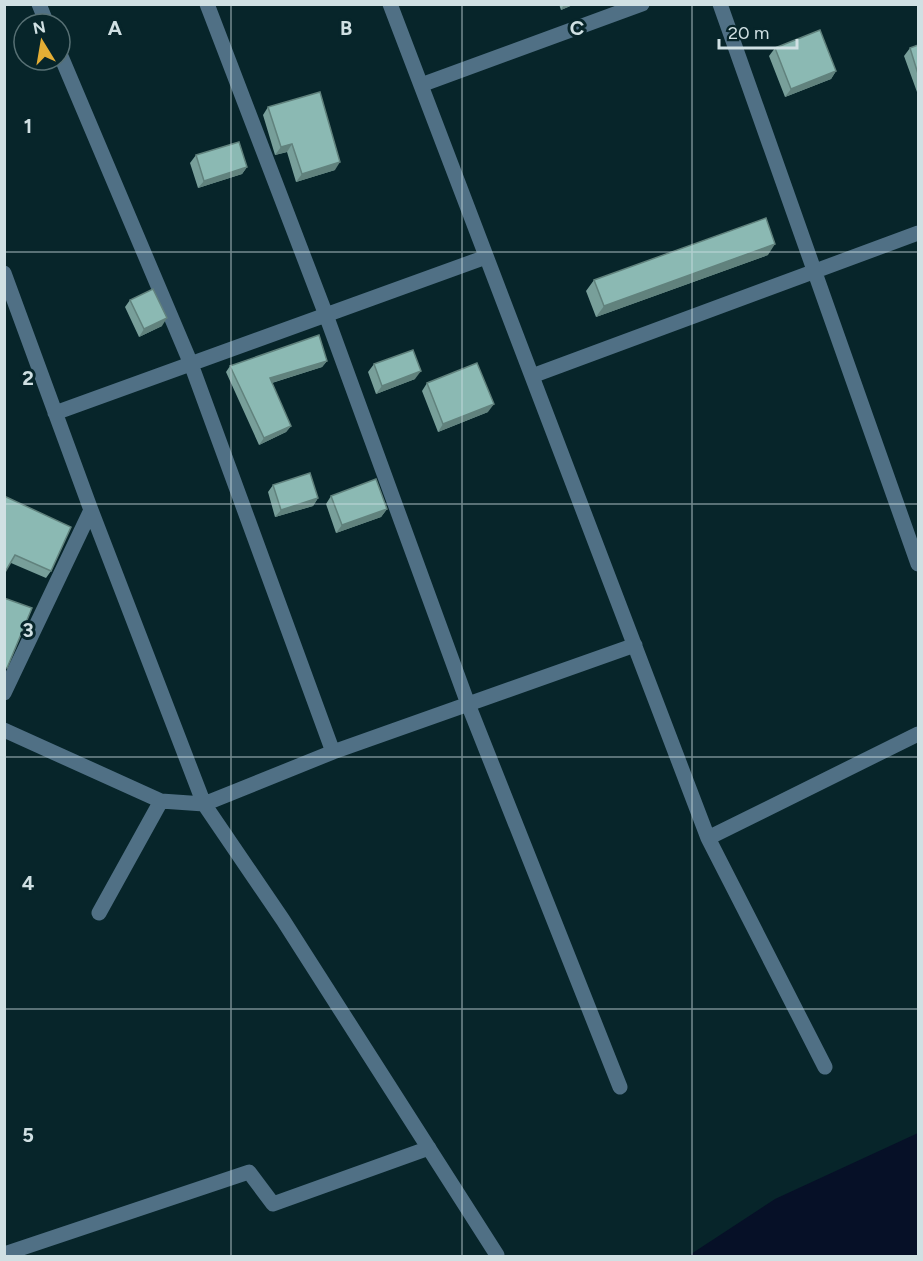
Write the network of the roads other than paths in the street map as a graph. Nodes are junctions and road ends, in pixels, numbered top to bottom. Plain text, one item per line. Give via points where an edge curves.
1 (207, 4) edge
2 (390, 4) edge
3 (642, 4) edge
4 (720, 4) edge
5 (68, 72) edge
6 (421, 85) junction
7 (918, 232) edge
8 (486, 256) junction
9 (814, 271) junction
10 (5, 280) edge
11 (326, 315) junction
12 (191, 364) junction
13 (532, 376) junction
14 (55, 413) junction
15 (91, 510) junction
16 (918, 564) edge
17 (635, 645) junction
18 (4, 693) edge
19 (468, 704) junction
20 (4, 730) edge
21 (918, 734) edge
22 (333, 752) junction
23 (161, 801) junction
24 (204, 804) junction
25 (708, 838) junction
26 (99, 913) dead end
27 (825, 1067) dead end
28 (620, 1087) dead end
29 (429, 1148) junction
30 (4, 1254) edge
31 (497, 1255) dead end

1 - 11 street
2 - 6 street
3 - 6 street
4 - 9 street
5 - 12 street
6 - 8 street
7 - 9 street
8 - 11 street
8 - 13 street
9 - 13 street
9 - 16 street
10 - 14 street
11 - 12 street
11 - 19 street
12 - 14 street
12 - 22 street
13 - 17 street
14 - 15 street
15 - 18 street
15 - 24 street
17 - 19 street
17 - 25 street
19 - 22 street
19 - 28 street
20 - 23 street
21 - 25 street
22 - 24 street
23 - 24 street
23 - 26 street
24 - 29 street
25 - 27 street
29 - 30 street via 273,1204 249,1172
29 - 31 street

